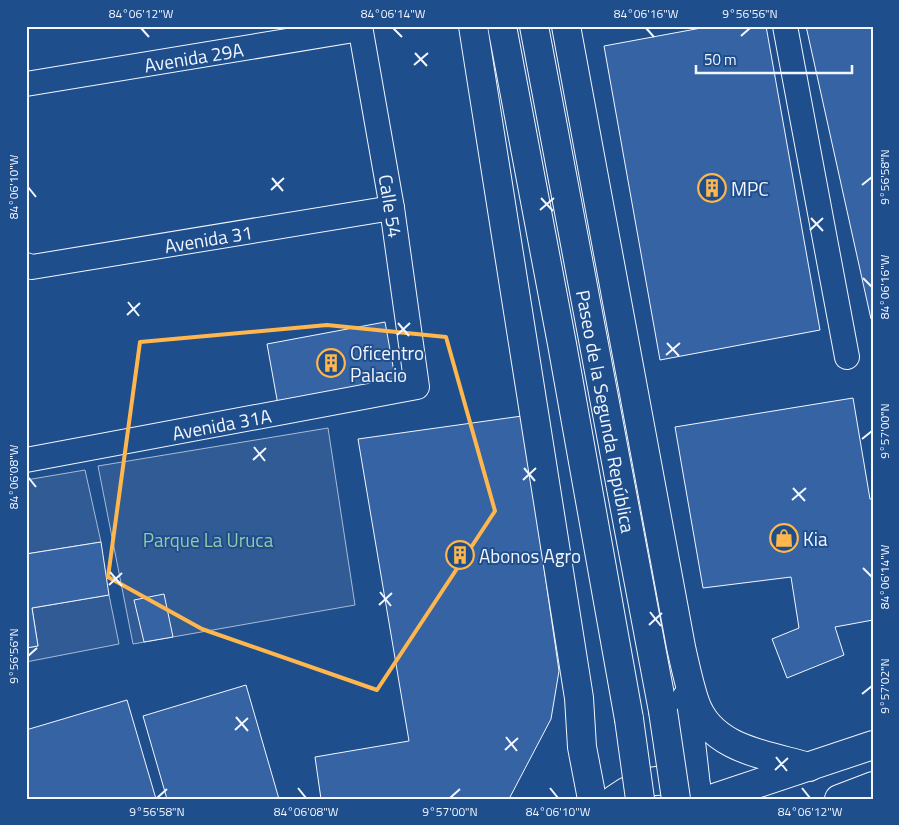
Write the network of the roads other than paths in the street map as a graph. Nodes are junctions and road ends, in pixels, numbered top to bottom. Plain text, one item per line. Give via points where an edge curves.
1 (473, 26) edge
2 (502, 26) edge
3 (534, 26) edge
4 (566, 26) edge
5 (785, 26) edge
6 (360, 28) edge
7 (26, 84) edge
8 (392, 208) junction
9 (26, 265) edge
10 (847, 357) dead end
11 (417, 387) joint
12 (26, 460) edge
13 (680, 647) junction
14 (873, 745) edge
15 (873, 761) edge
16 (809, 767) junction
17 (873, 786) edge
18 (700, 795) edge
19 (592, 799) edge
20 (615, 799) edge
21 (640, 799) edge
22 (767, 799) edge
23 (839, 799) edge

1 - 19 main road via 579,698 582,747
2 - 21 main road, Paseo de la Segunda República, bridge via 629,718
3 - 18 main road, Paseo de la Segunda República, bridge via 663,712
4 - 13 main road
5 - 10 street
6 - 7 street, Avenida 29A
6 - 8 street, Calle 54
8 - 9 street, Avenida 31 via 32,267
8 - 11 street, Calle 54
11 - 12 street, Avenida 31A
13 - 16 main road via 695,704 705,721 728,742 750,752
13 - 18 main road
14 - 16 main road
15 - 22 main road
16 - 18 main road
17 - 23 main road
18 - 20 main road via 680,781 655,780 630,788

